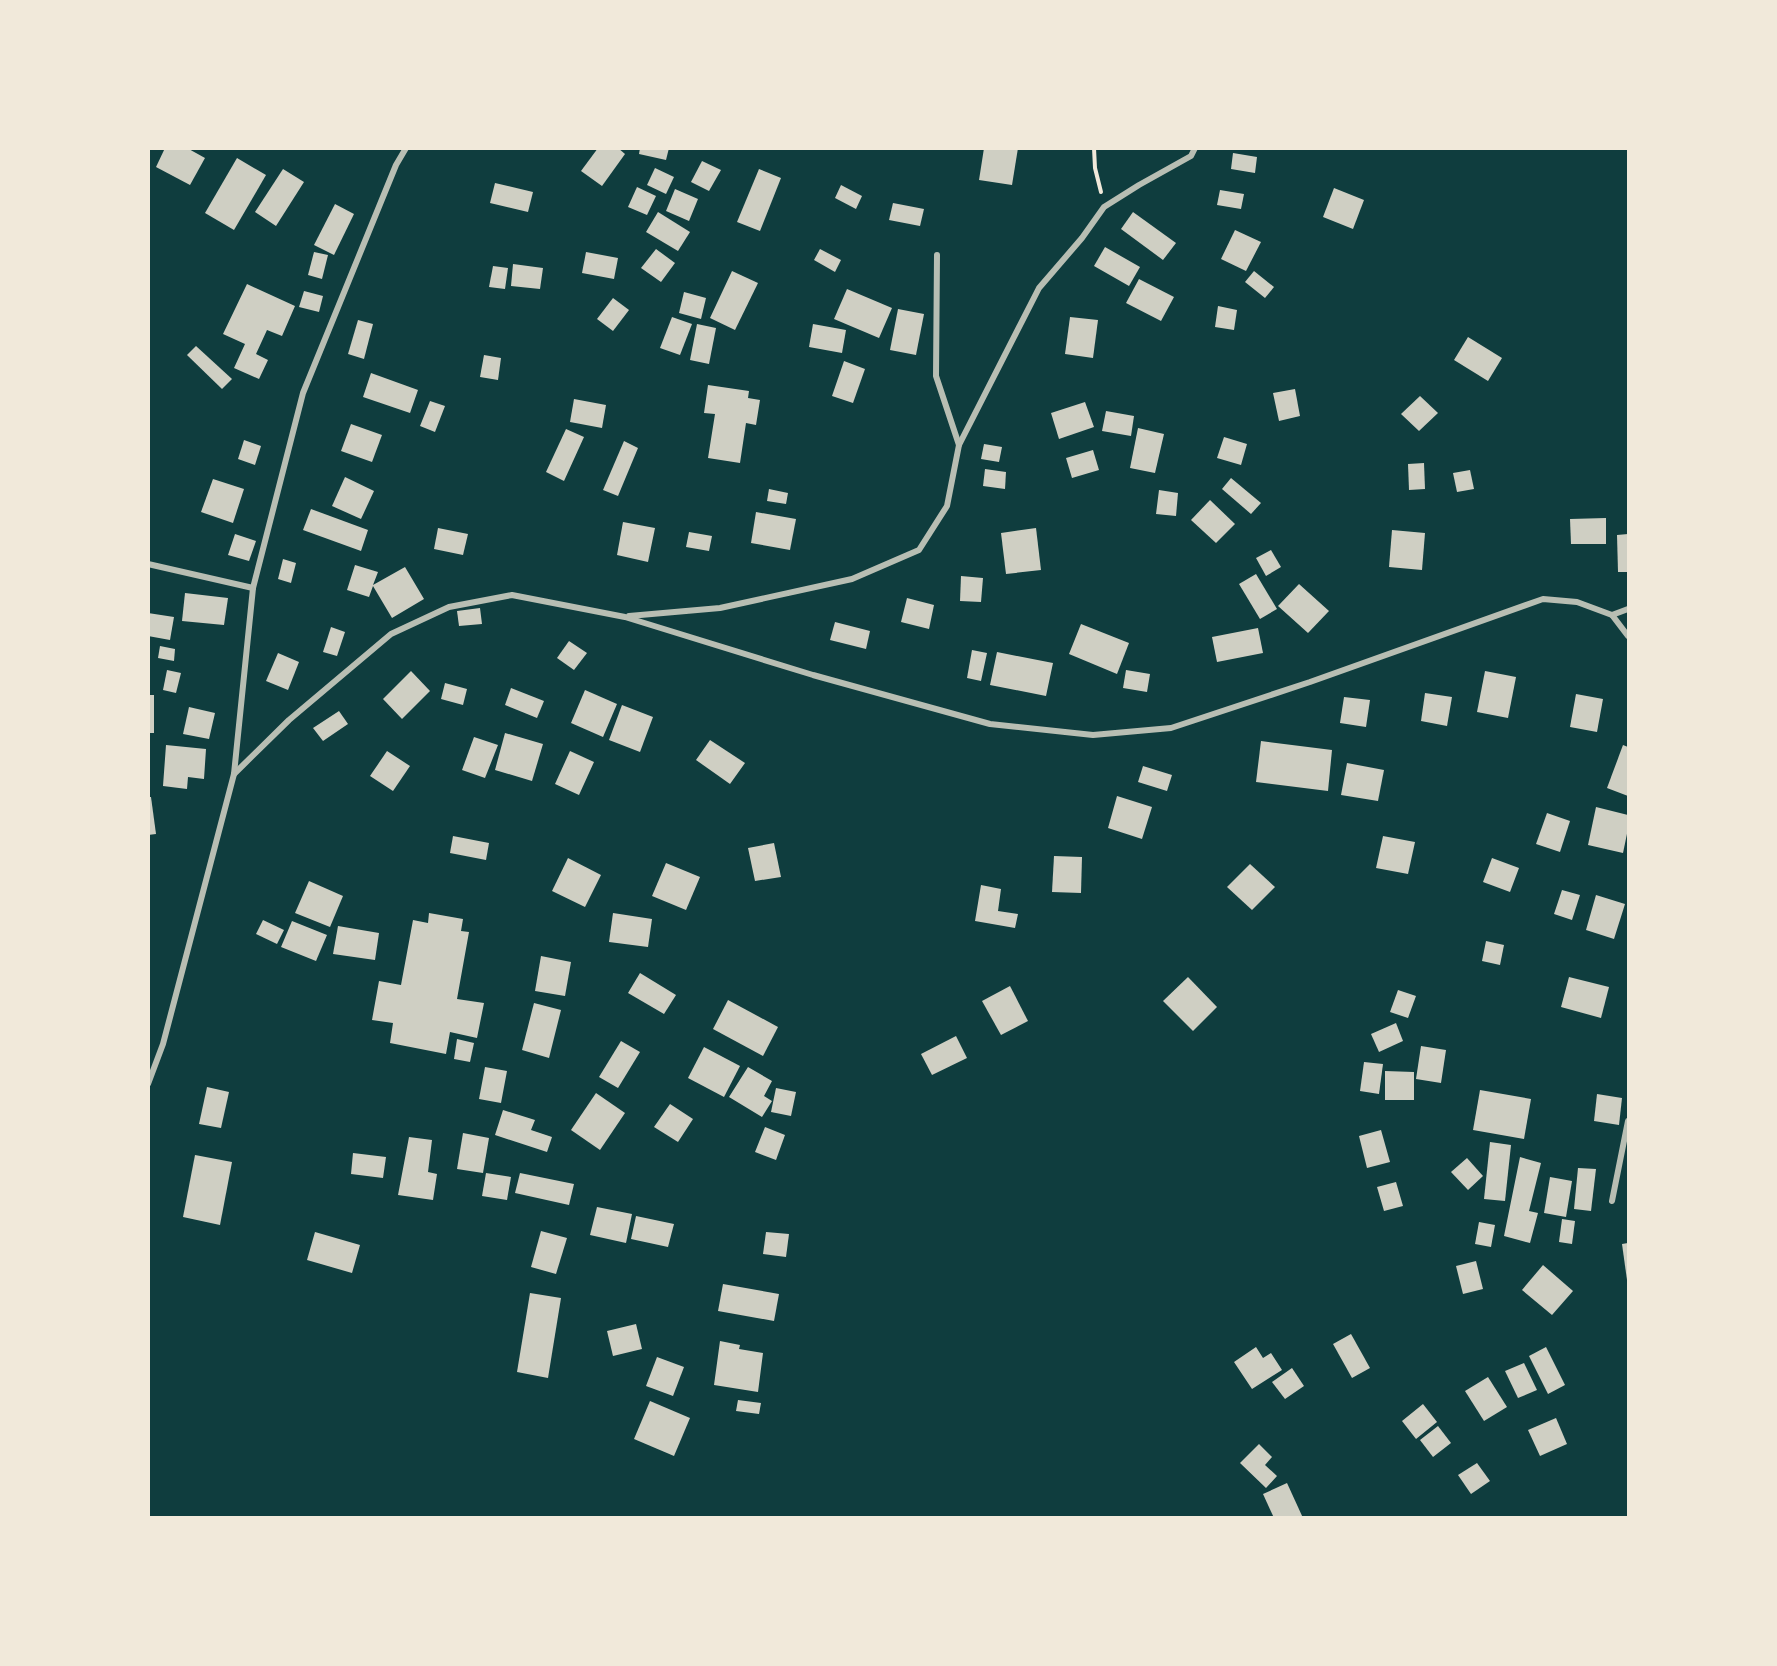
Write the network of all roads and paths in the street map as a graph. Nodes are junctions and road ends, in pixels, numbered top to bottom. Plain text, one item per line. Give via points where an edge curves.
1 (406, 148) edge
2 (1094, 148) edge
3 (1195, 148) edge
4 (1104, 207) junction
5 (938, 255) dead end
6 (959, 445) junction
7 (148, 564) edge
8 (253, 588) junction
9 (1629, 609) edge
10 (1611, 615) junction
11 (625, 617) junction
12 (1629, 636) edge
13 (234, 774) junction
14 (148, 1083) edge
15 (1629, 1121) edge
16 (1612, 1201) dead end

1 - 8 street via 303,393
2 - 4 path
3 - 4 street via 1191,156
4 - 6 street via 1039,288
5 - 6 street via 936,376
6 - 11 street via 947,506 919,550 852,579 720,608
7 - 8 street
8 - 13 street
9 - 10 street
10 - 11 street via 1577,602 1544,598 1171,728 1093,735 990,724
10 - 12 street
11 - 13 street via 512,595 449,606 391,634 289,720
13 - 14 street via 163,1044
15 - 16 street

